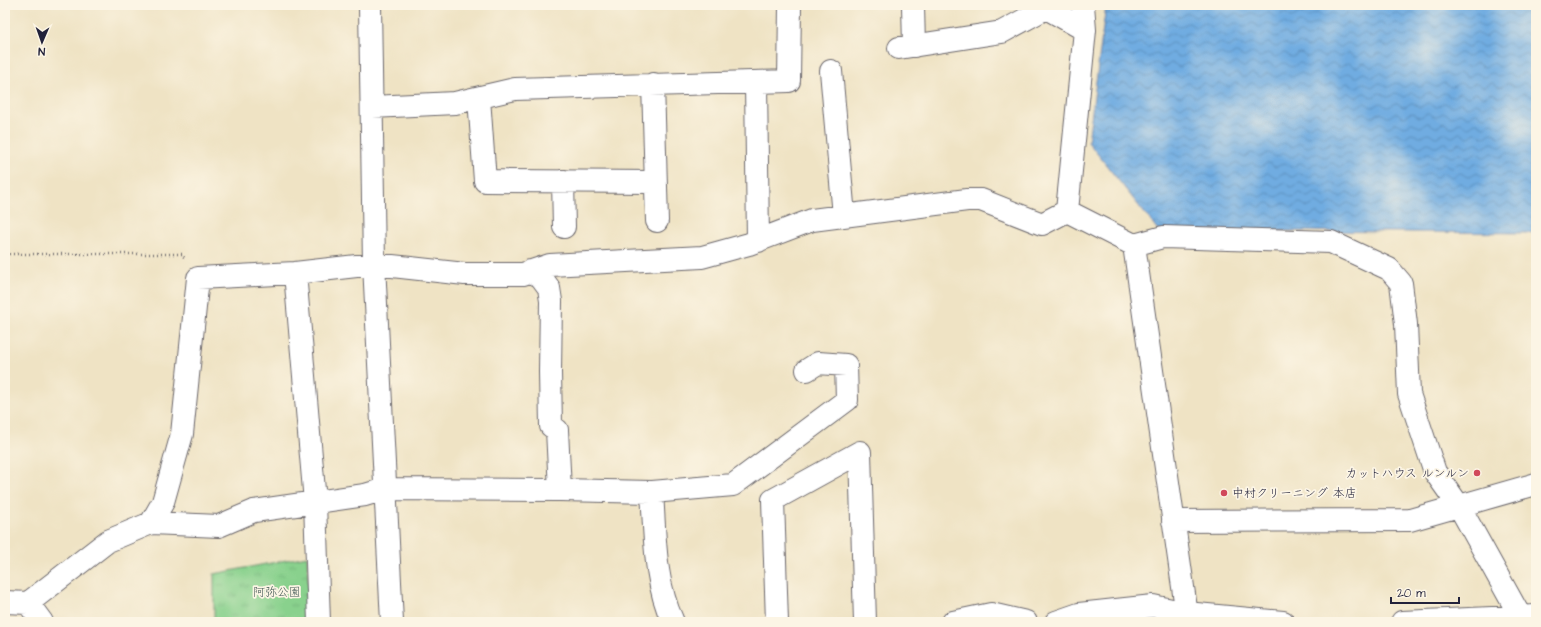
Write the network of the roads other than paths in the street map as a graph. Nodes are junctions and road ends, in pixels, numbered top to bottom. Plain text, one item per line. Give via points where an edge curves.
1 (370, 5) edge
2 (790, 5) edge
3 (913, 5) edge
4 (1083, 5) edge
5 (1044, 6) edge
6 (1085, 30) junction
7 (831, 70) dead end
8 (756, 82) junction
9 (653, 84) junction
10 (479, 98) junction
11 (372, 106) junction
12 (563, 181) junction
13 (656, 182) junction
14 (1067, 211) junction
15 (844, 216) junction
16 (657, 221) dead end
17 (564, 227) dead end
18 (758, 241) junction
19 (1134, 245) junction
20 (374, 264) junction
21 (530, 271) junction
22 (295, 273) junction
23 (807, 370) dead end
24 (1536, 484) edge
25 (385, 489) junction
26 (560, 490) junction
27 (652, 492) junction
28 (315, 502) junction
29 (1460, 506) junction
30 (1173, 521) junction
31 (151, 523) junction
32 (5, 602) edge
33 (28, 602) junction
34 (1528, 616) edge
35 (1187, 618) edge
36 (1442, 621) edge
37 (42, 622) edge
38 (319, 622) edge
39 (392, 622) edge
40 (673, 622) edge
41 (776, 622) edge
42 (865, 622) edge
43 (953, 622) edge
44 (1026, 622) edge
45 (1056, 622) edge
46 (1283, 622) edge
47 (1402, 622) edge

1 - 11 street
2 - 8 street via 789,81
3 - 5 street via 906,47 1002,32
4 - 6 street
5 - 6 street
6 - 14 street
7 - 15 street
8 - 9 street
8 - 18 street
9 - 10 street via 515,89
9 - 13 street
10 - 11 street via 455,103
10 - 12 street via 485,180
11 - 20 street
12 - 13 street
12 - 17 street
13 - 16 street
14 - 15 street via 1042,224 981,200 967,200
14 - 19 street
15 - 18 street via 812,220
18 - 21 street via 702,257 550,265
19 - 29 street via 1163,237 1331,242 1390,269 1400,283 1406,324 1409,394 1435,472
19 - 30 street
20 - 21 street via 464,274 523,274
20 - 22 street
20 - 25 street
21 - 26 street via 541,277 549,288 551,301 551,426 557,430
22 - 28 street
22 - 31 street via 198,278 182,434 163,502
23 - 27 street via 818,362 846,365 847,400 733,485
24 - 29 street
25 - 26 street
25 - 28 street via 365,495
25 - 39 street
26 - 27 street
27 - 40 street via 658,576
28 - 31 street via 254,511 219,526
28 - 38 street
29 - 30 street via 1410,520
29 - 34 street
30 - 35 street
31 - 33 street via 108,541
32 - 33 street
33 - 37 street
34 - 36 street
35 - 45 street via 1153,606 1079,614
35 - 46 street
36 - 47 street
41 - 42 street via 773,500 860,452
43 - 44 street via 991,614

